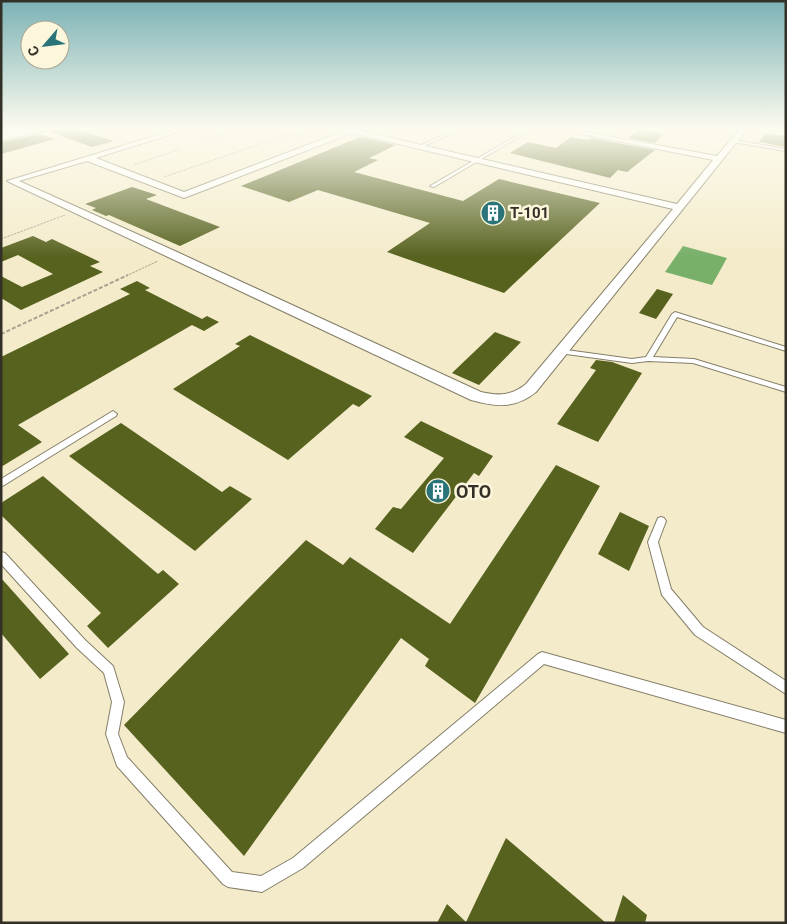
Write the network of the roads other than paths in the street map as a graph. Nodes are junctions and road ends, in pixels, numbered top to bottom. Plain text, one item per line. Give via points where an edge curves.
1 (45, 171) edge
2 (122, 171) edge
3 (247, 171) edge
4 (457, 171) edge
5 (528, 171) edge
6 (708, 171) edge
7 (6, 183) edge
8 (432, 186) dead end
9 (677, 207) junction
10 (786, 349) edge
11 (559, 351) junction
12 (648, 359) junction
13 (786, 390) edge
14 (113, 414) dead end
15 (1, 484) edge
16 (661, 521) dead end
17 (1, 556) edge
18 (786, 688) edge
19 (786, 727) edge

1 - 7 street
2 - 3 street via 184,196
4 - 8 lane
5 - 9 street
6 - 9 street
7 - 11 street via 173,254 476,396 496,402 522,396
9 - 11 street
10 - 12 lane via 675,314
11 - 12 lane via 632,361
12 - 13 lane via 694,360
14 - 15 lane
16 - 18 lane via 653,542 666,591 699,631
17 - 19 lane via 109,670 118,702 112,734 122,760 228,879 262,884 298,863 542,658

